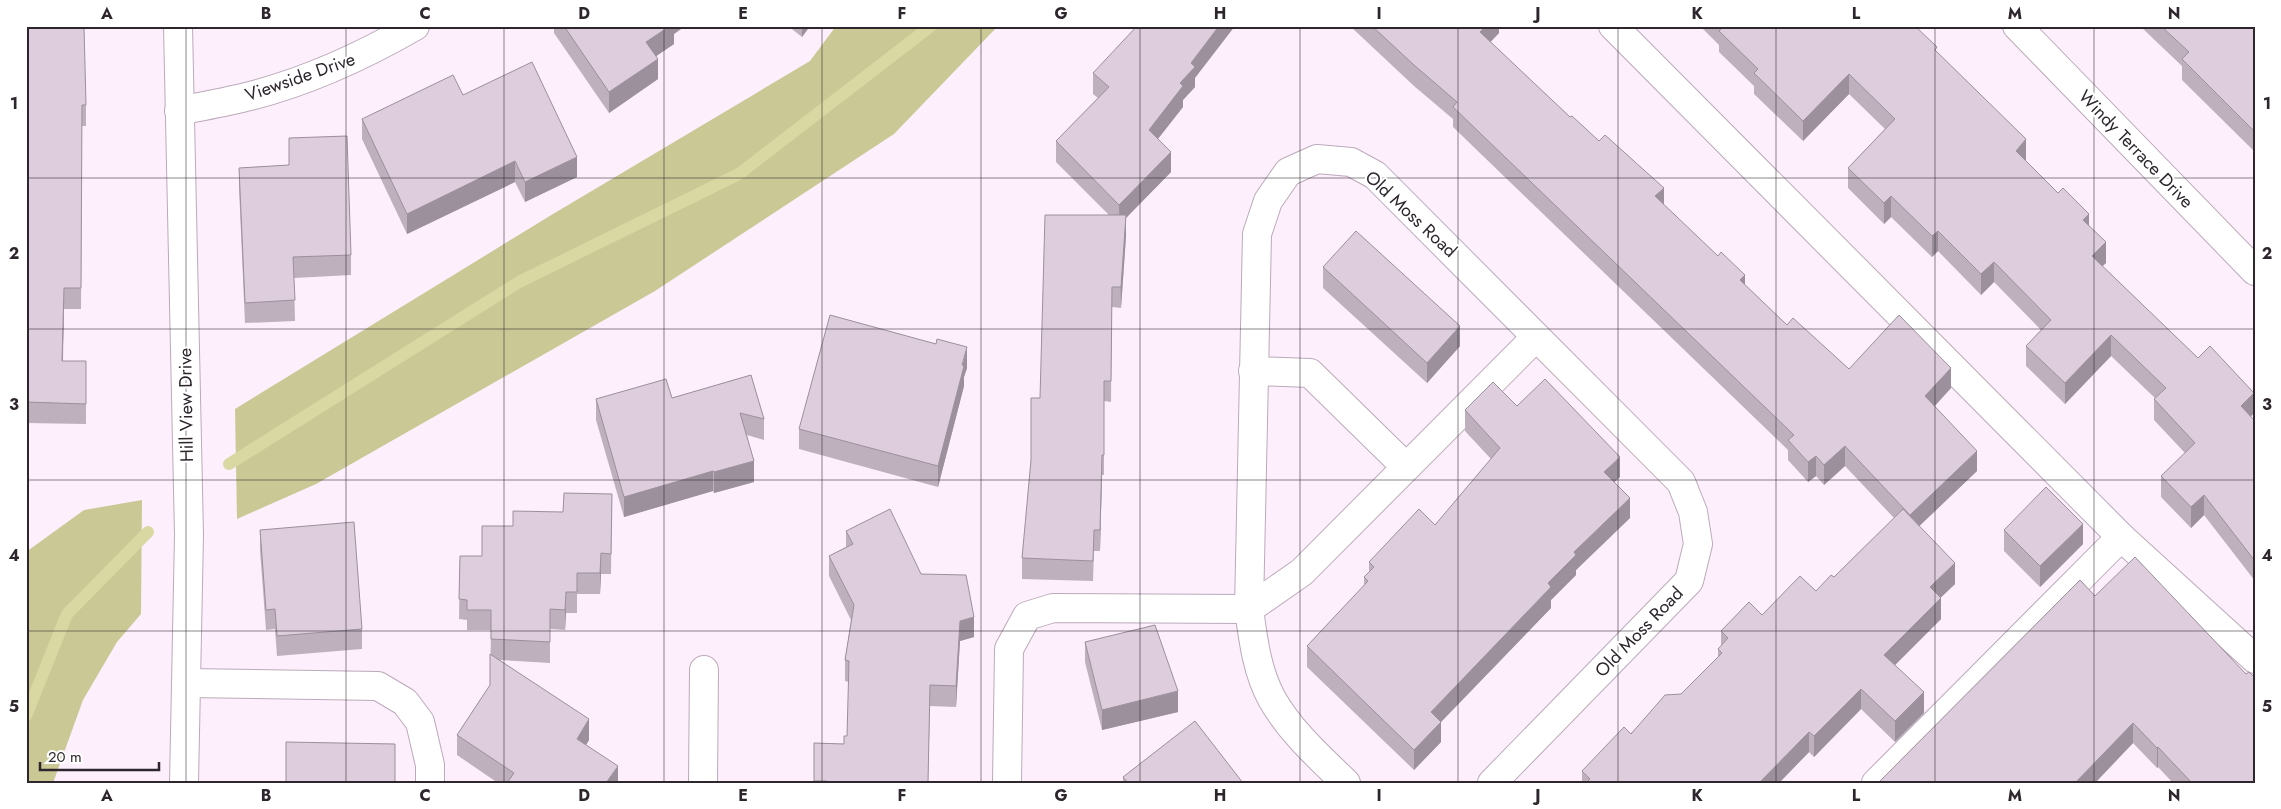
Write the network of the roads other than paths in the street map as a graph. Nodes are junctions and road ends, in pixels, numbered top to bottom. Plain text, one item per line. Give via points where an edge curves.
1 (178, 26) edge
2 (415, 26) edge
3 (1613, 26) edge
4 (2017, 26) edge
5 (179, 111) junction
6 (2255, 271) edge
7 (1536, 337) junction
8 (1254, 372) junction
9 (1406, 467) junction
10 (2121, 537) junction
11 (1249, 609) junction
12 (2255, 659) edge
13 (704, 670) dead end
14 (187, 683) junction
15 (184, 783) edge
16 (430, 783) edge
17 (703, 783) edge
18 (1007, 783) edge
19 (1346, 783) edge
20 (1492, 783) edge
21 (1876, 783) edge

1 - 5 street, Hill View Drive
2 - 5 street, Viewside Drive via 373,50 314,76 251,96
3 - 10 street
4 - 6 street, Windy Terrace Drive
5 - 14 street, Hill View Drive via 189,535
7 - 8 street, Old Moss Road via 1375,175 1351,162 1317,159 1288,172 1268,201 1257,234
7 - 9 street
7 - 20 street, Old Moss Road via 1681,482 1693,512 1698,544 1689,581
8 - 9 street via 1310,373
8 - 11 street, Old Moss Road
9 - 11 street via 1302,572
10 - 12 street
10 - 21 street
11 - 18 street via 1053,608 1027,616 1009,650
11 - 19 street, Old Moss Road via 1256,656 1271,698 1296,734
13 - 17 street
14 - 15 street, Hill View Drive
14 - 16 street via 378,686 405,702 420,722 430,765

